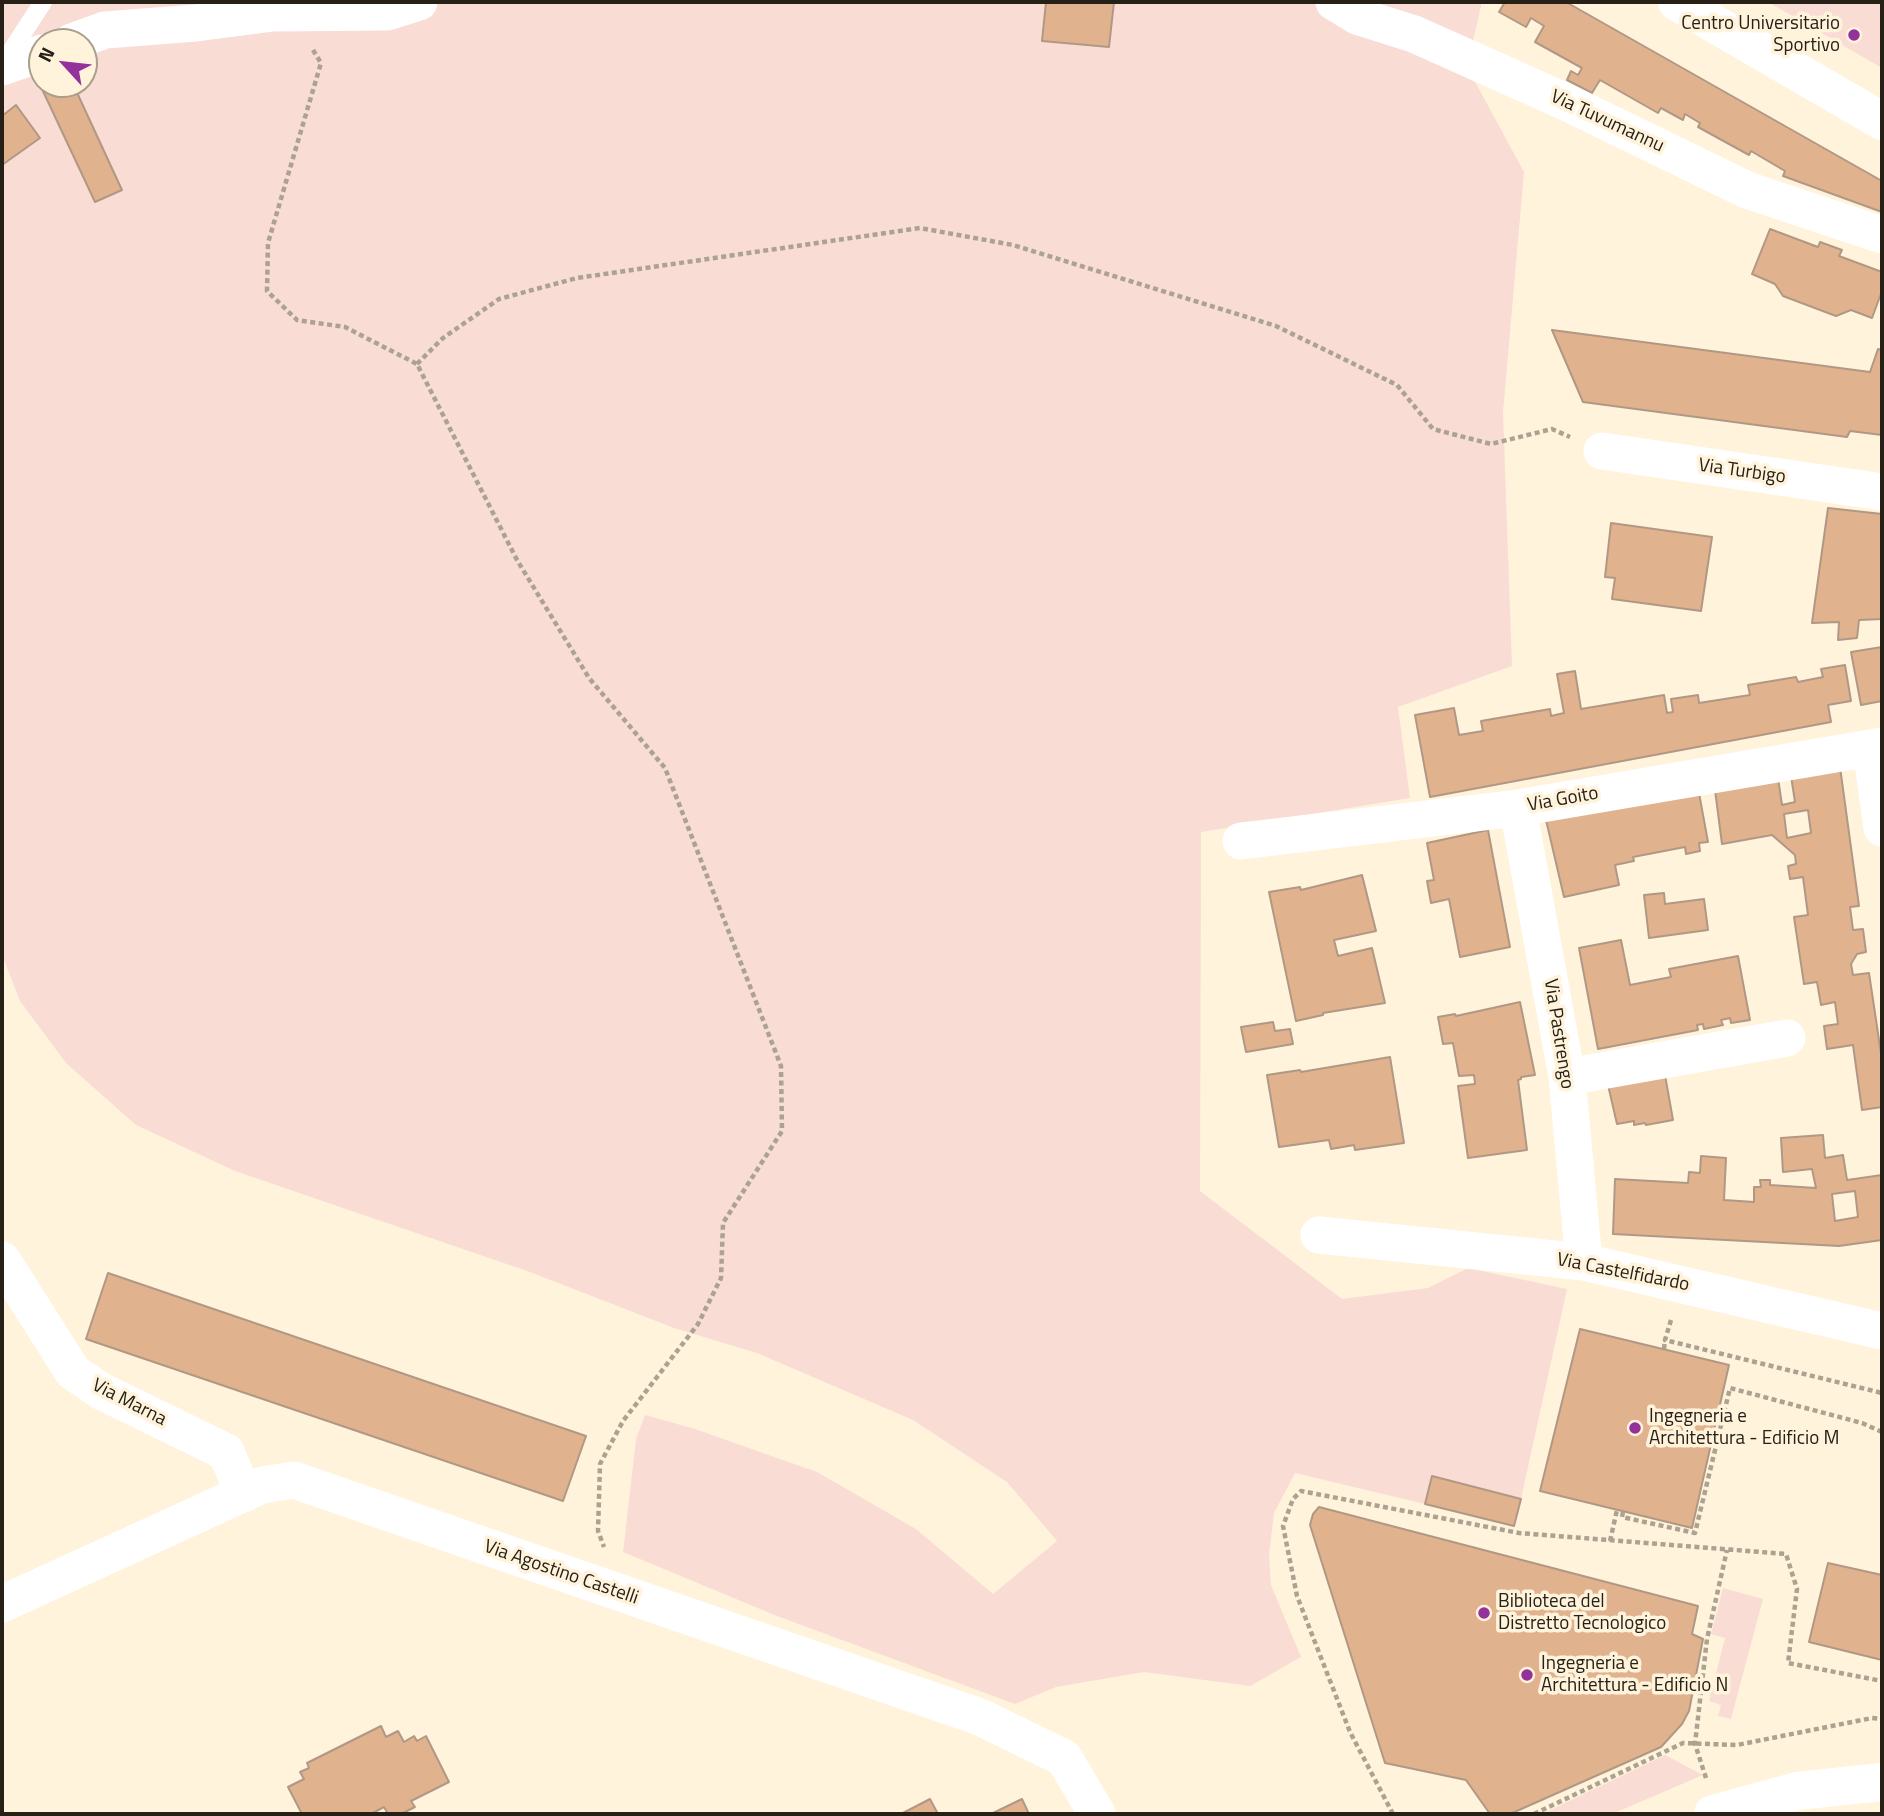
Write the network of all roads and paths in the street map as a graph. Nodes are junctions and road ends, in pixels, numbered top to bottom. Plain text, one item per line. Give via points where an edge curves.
1 (43, 2) edge
2 (419, 2) edge
3 (1334, 2) edge
4 (1676, 2) edge
5 (289, 13) junction
6 (98, 33) edge
7 (28, 58) edge
8 (2, 66) edge
9 (1882, 121) edge
10 (1882, 235) edge
11 (417, 364) junction
12 (1602, 451) joint
13 (1882, 492) edge
14 (1877, 747) edge
15 (1518, 808) junction
16 (1882, 828) edge
17 (1241, 841) dead end
18 (1787, 1038) dead end
19 (1567, 1077) junction
20 (1319, 1235) dead end
21 (2, 1261) edge
22 (1584, 1262) junction
23 (1672, 1314) dead end
24 (1882, 1331) edge
25 (1665, 1340) junction
26 (1664, 1349) dead end
27 (1882, 1394) edge
28 (1882, 1432) edge
29 (244, 1494) junction
30 (1610, 1541) junction
31 (1727, 1550) junction
32 (618, 1592) junction
33 (2, 1604) edge
34 (1882, 1681) edge
35 (1882, 1719) edge
36 (1695, 1744) junction
37 (1882, 1782) edge
38 (1716, 1813) edge
39 (1097, 1814) edge
40 (1393, 1814) edge
41 (1534, 1814) edge

1 - 8 lane
2 - 5 street via 387,12
3 - 10 street, Via Tuvumannu via 1357,16 1414,34 1566,102 1747,190
4 - 9 street
5 - 6 street
5 - 11 path via 321,63 268,243 267,291 298,320 345,327
7 - 8 street
11 - 12 path via 443,338 499,299 577,278 920,228 1013,245 1276,326 1397,385 1433,429 1491,444 1552,429
11 - 32 path via 517,560 589,678 665,768 781,1066 782,1131 723,1223 721,1278 698,1324 623,1421 600,1464 598,1531
12 - 13 street, Via Turbigo
14 - 15 street, Via Goito
14 - 16 street
15 - 17 street, Via Goito
15 - 19 street, Via Pastrengo
18 - 19 street
19 - 22 street, Via Pastrengo
20 - 22 street, Via Castelfidardo
21 - 29 street, Via Marna via 73,1372 101,1391 226,1452
22 - 24 street, Via Castelfidardo
23 - 25 path
25 - 26 path
25 - 27 path
28 - 30 path via 1730,1388 1695,1533 1622,1517 1620,1511
29 - 32 street, Via Agostino Castelli via 262,1485 294,1480
29 - 33 street, Via Agostino Castelli
30 - 31 path
30 - 40 path via 1519,1533 1301,1491 1293,1499 1283,1526 1297,1596 1350,1732
31 - 34 path via 1786,1554 1797,1589 1788,1663
31 - 36 path via 1707,1639
32 - 39 street, Via Agostino Castelli via 980,1717 1064,1758
35 - 36 path via 1737,1745
36 - 38 path
36 - 41 path via 1682,1743
37 - 38 street via 1797,1791

